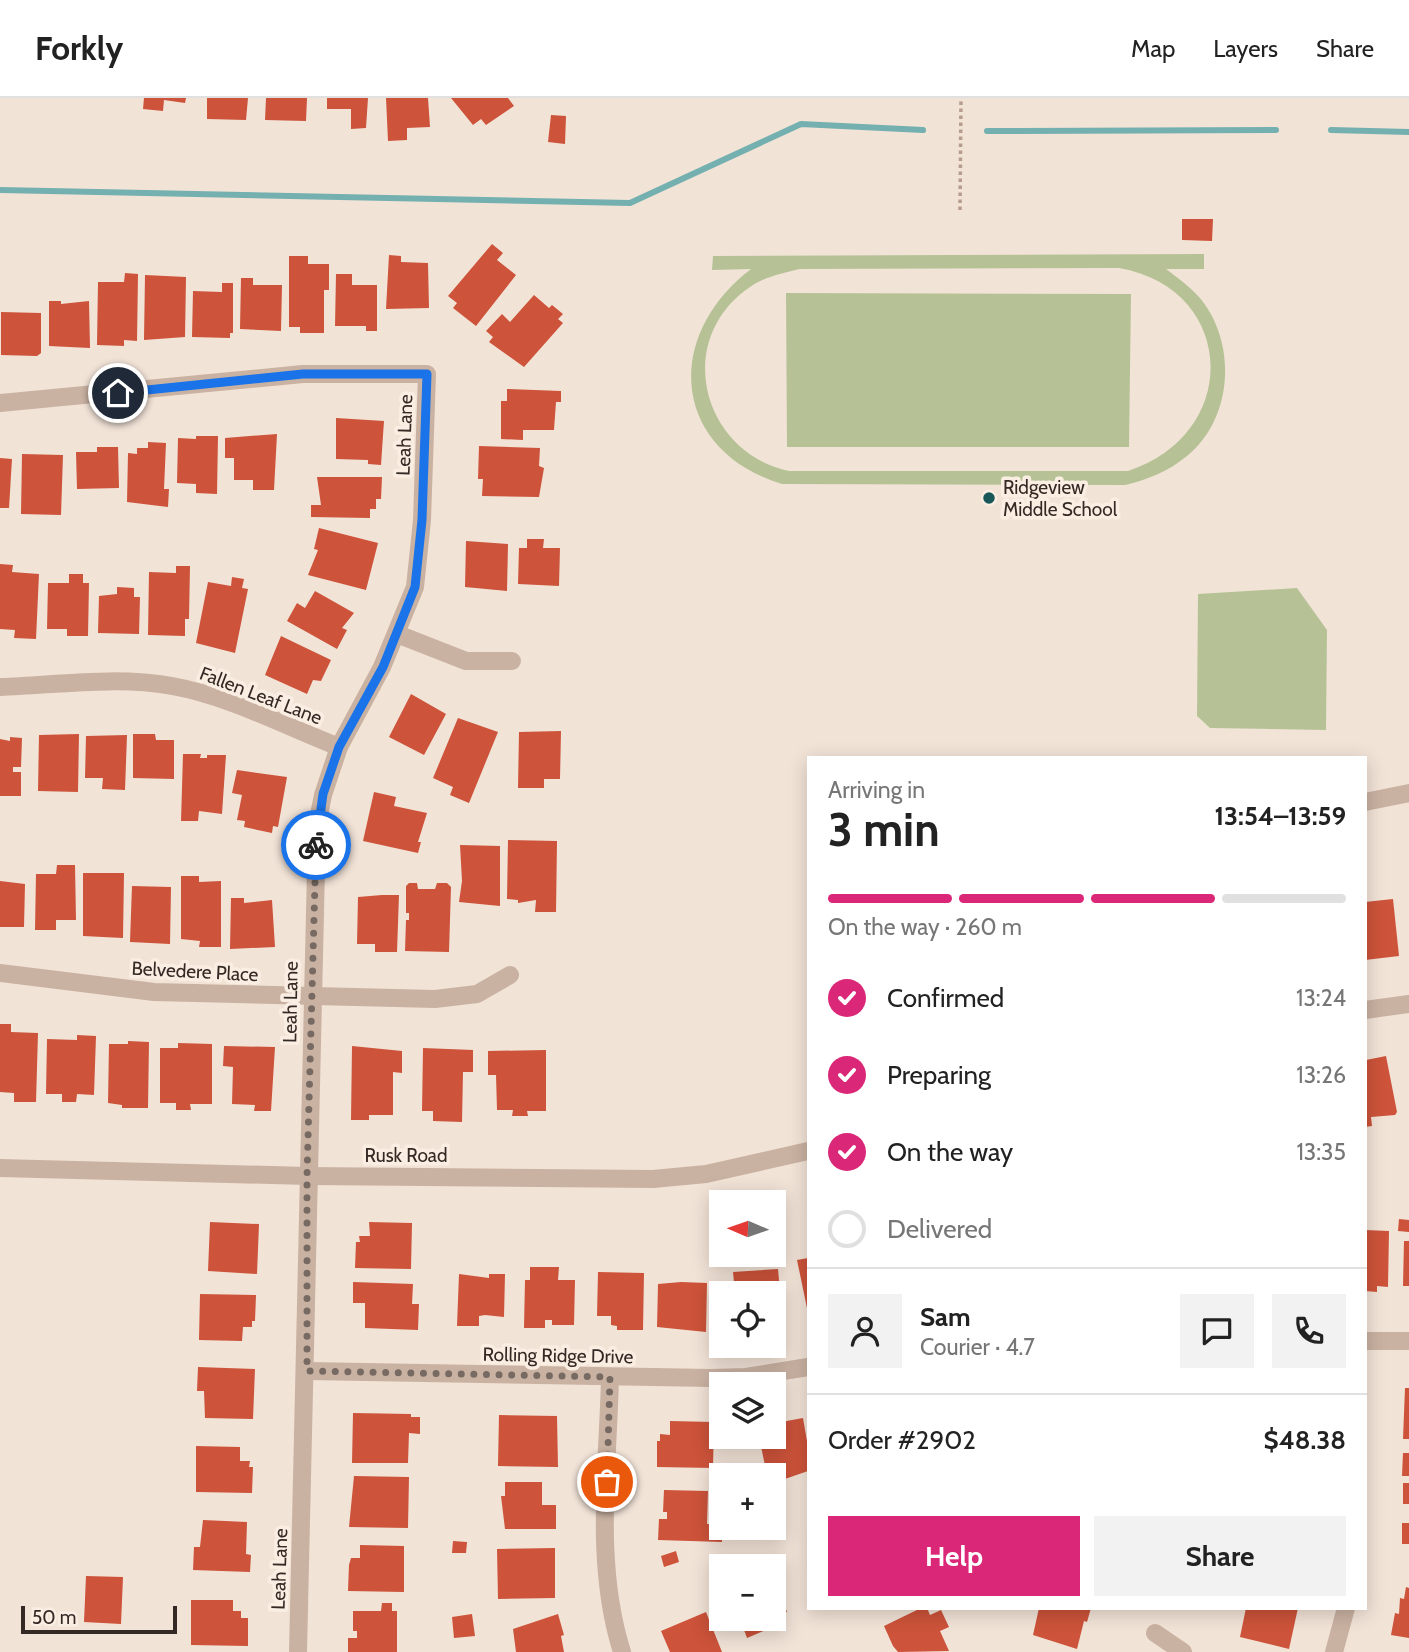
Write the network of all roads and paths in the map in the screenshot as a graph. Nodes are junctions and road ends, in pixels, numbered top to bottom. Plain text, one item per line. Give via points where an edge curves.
1 (961, 98) edge
2 (960, 210) dead end
3 (0, 403) edge
4 (397, 635) junction
5 (512, 661) dead end
6 (0, 687) edge
7 (339, 747) junction
8 (1409, 793) edge
9 (1367, 802) edge
10 (0, 973) edge
11 (510, 975) dead end
12 (311, 996) junction
13 (1409, 1004) edge
14 (1367, 1010) edge
15 (807, 1152) edge
16 (0, 1168) edge
17 (307, 1176) junction
18 (1367, 1341) edge
19 (1409, 1341) edge
20 (807, 1367) edge
21 (307, 1371) junction
22 (610, 1377) junction
23 (1345, 1610) edge
24 (1155, 1633) dead end
25 (298, 1652) edge
26 (622, 1652) edge
27 (1183, 1652) edge
28 (1334, 1652) edge

1 - 2 path
3 - 4 street, Leah Lane via 303,374 427,374 415,587
4 - 5 street via 466,661
4 - 7 street, Leah Lane
6 - 7 street, Fallen Leaf Lane via 141,682 173,686 206,694
7 - 12 street, Leah Lane via 317,825
8 - 9 street
10 - 12 street, Belvedere Place via 154,992
11 - 12 street, Belvedere Place via 477,994 459,997
12 - 17 street, Leah Lane
13 - 14 street
15 - 17 street, Rusk Road via 706,1174 653,1179
16 - 17 street, Rusk Road
17 - 21 street, Leah Lane
18 - 19 street
20 - 22 street, Rolling Ridge Drive via 746,1377
21 - 22 street, Rolling Ridge Drive
21 - 25 street, Leah Lane
22 - 26 street via 605,1560 607,1594
23 - 28 street
24 - 27 street

